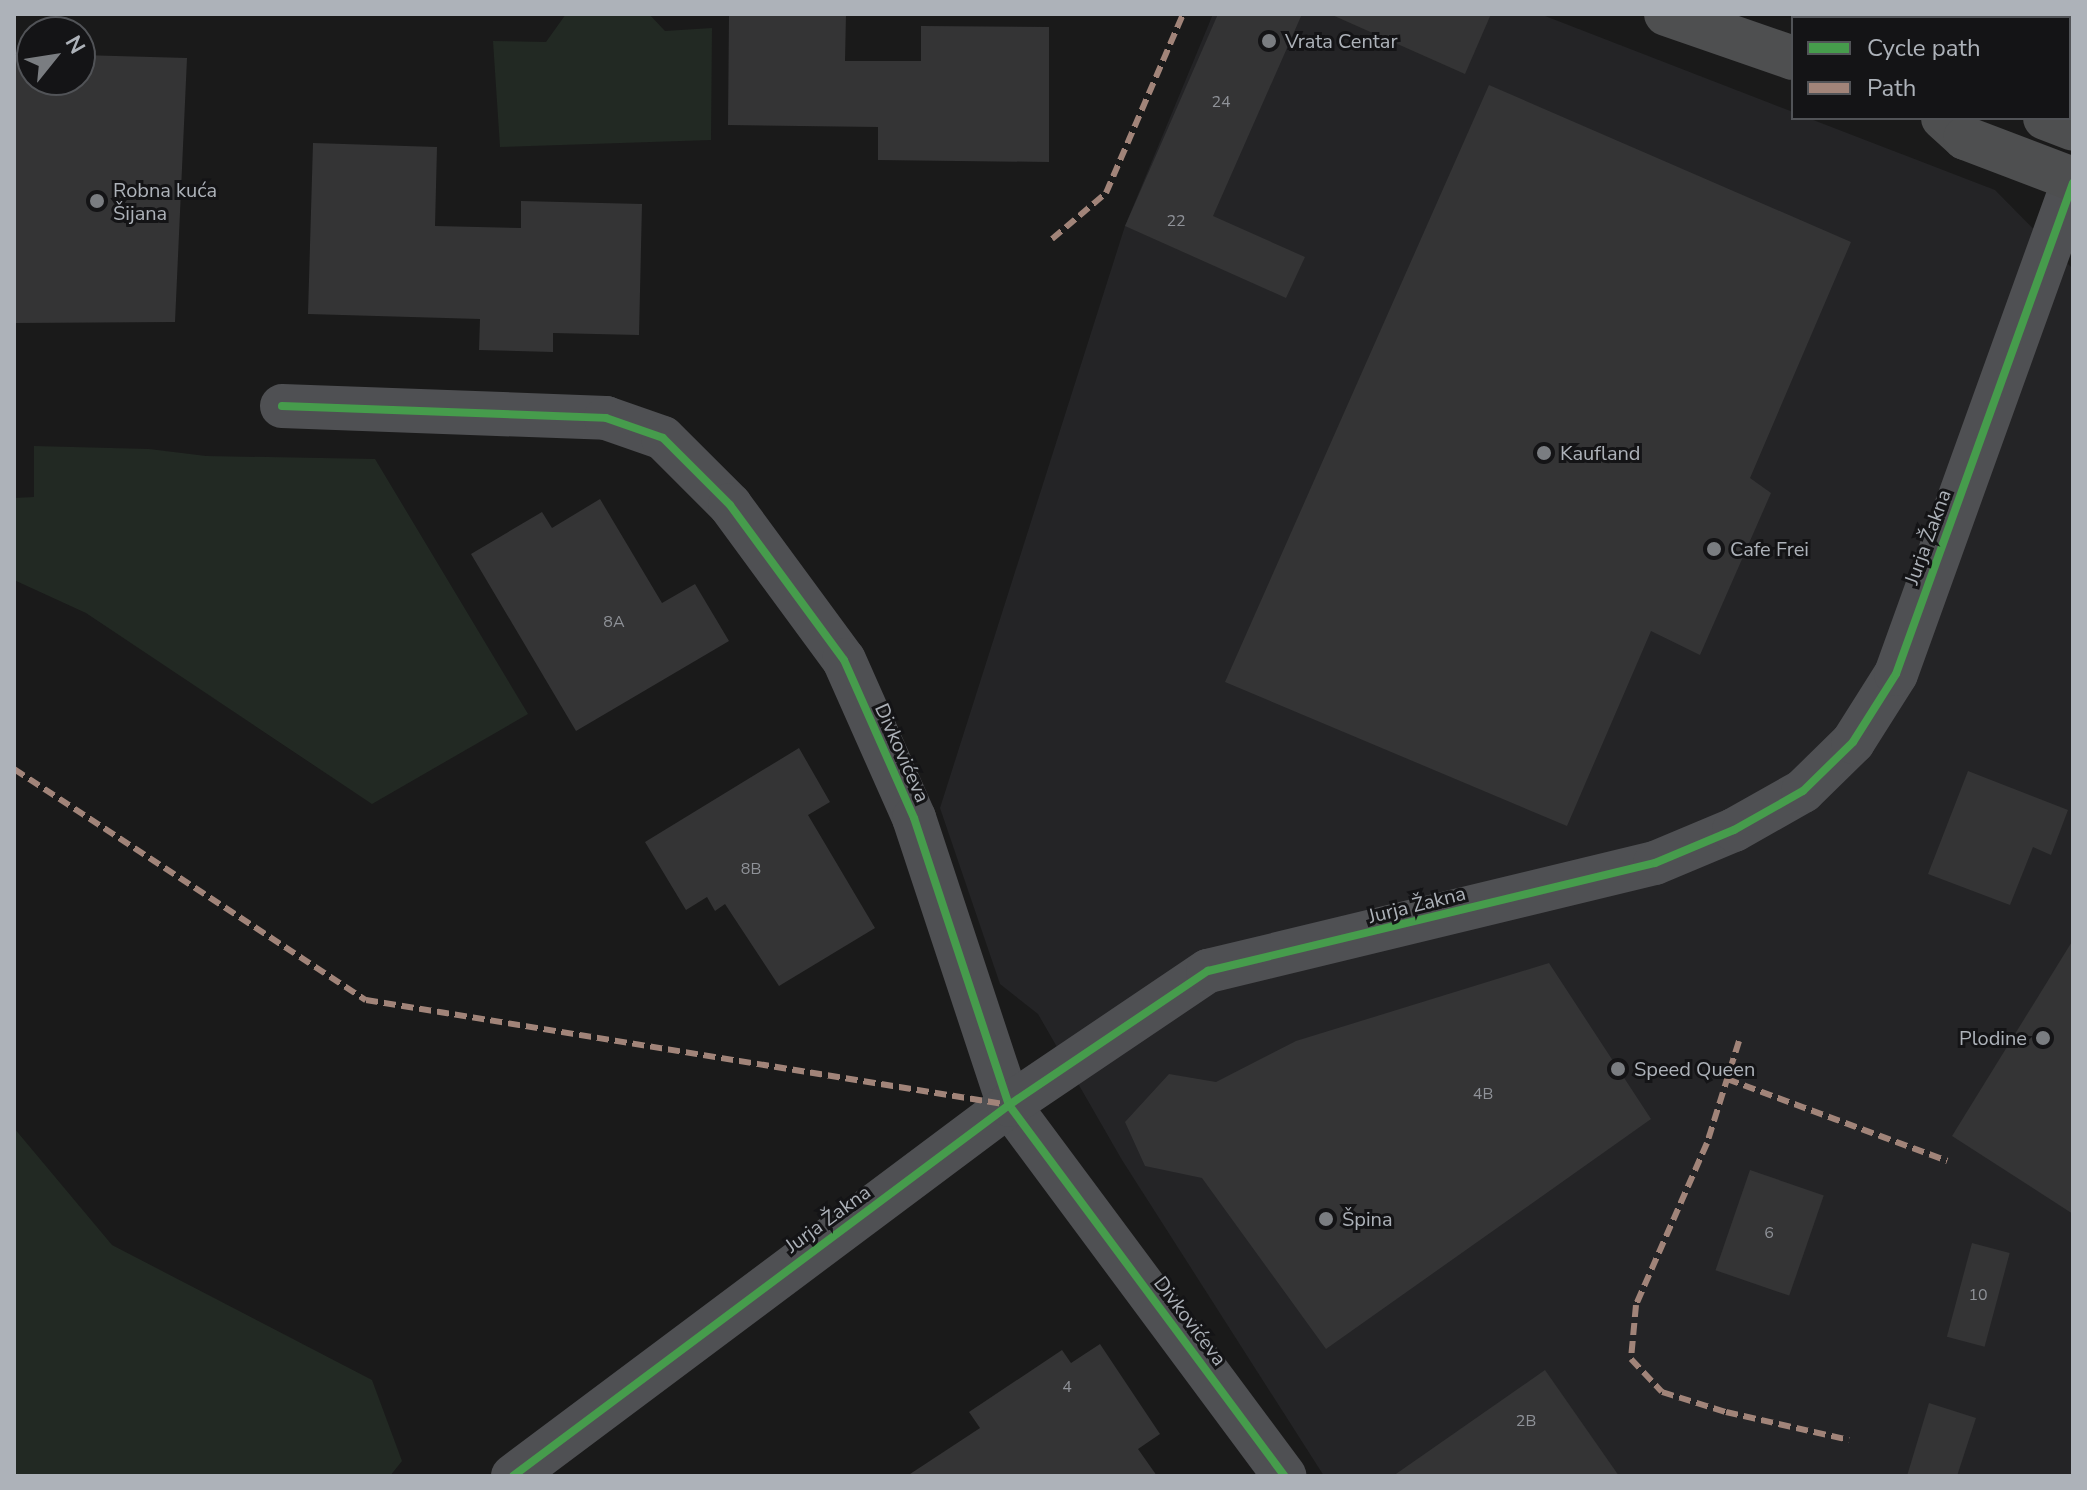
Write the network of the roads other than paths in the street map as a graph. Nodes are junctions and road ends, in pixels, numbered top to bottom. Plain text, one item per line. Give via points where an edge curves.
1 (1666, 14) edge
2 (1791, 57) edge
3 (1945, 120) edge
4 (2050, 120) edge
5 (2073, 129) edge
6 (2073, 181) edge
7 (282, 406) dead end
8 (1009, 1105) junction
9 (513, 1476) edge
10 (1285, 1476) edge

1 - 2 main road
3 - 6 main road via 1965,138
4 - 5 main road
6 - 8 street, Jurja Žakna via 1896,674 1853,742 1803,791 1734,830 1655,863 1208,971
7 - 8 street, Divkovićeva via 606,418 663,438 730,505 844,660 914,818
8 - 9 street, Jurja Žakna
8 - 10 street, Divkovićeva

